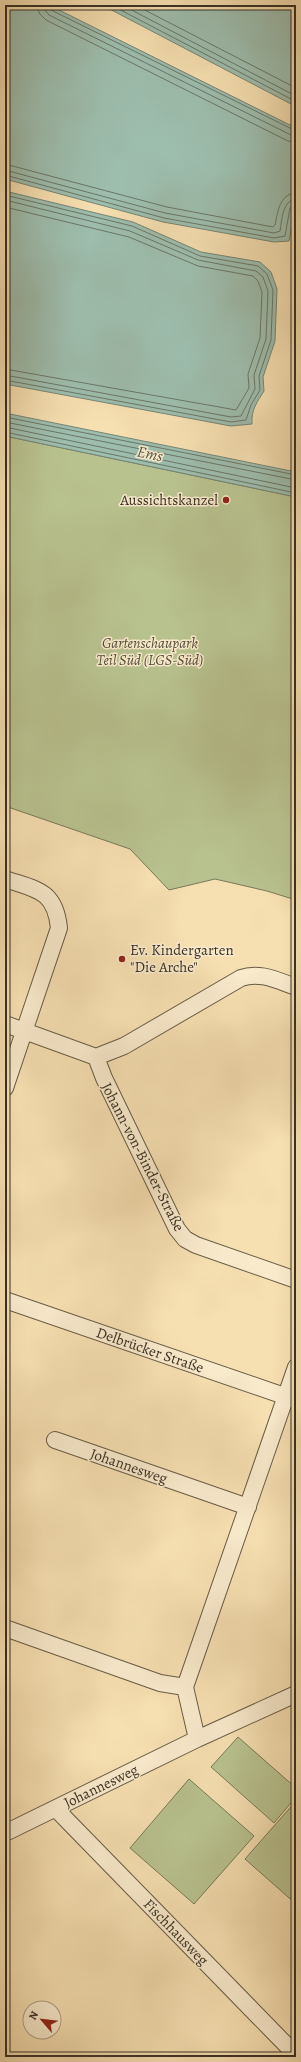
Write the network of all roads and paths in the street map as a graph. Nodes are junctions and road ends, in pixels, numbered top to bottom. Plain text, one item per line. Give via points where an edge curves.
1 (5, 879) edge
2 (296, 987) edge
3 (5, 1024) edge
4 (24, 1031) junction
5 (96, 1057) junction
6 (5, 1088) edge
7 (296, 1280) edge
8 (5, 1300) edge
9 (296, 1367) edge
10 (292, 1398) edge
11 (55, 1440) dead end
12 (248, 1508) junction
13 (5, 1628) edge
14 (185, 1687) junction
15 (296, 1694) edge
16 (197, 1739) junction
17 (56, 1809) junction
18 (5, 1833) edge
19 (296, 2055) edge

1 - 4 street via 39,890 50,898 58,913 59,928
2 - 5 street via 252,974 124,1046
3 - 4 street
4 - 5 street
4 - 6 street
5 - 7 street, Johann-von-Binder-Straße via 176,1229 196,1246
8 - 10 street, Delbrücker Straße
9 - 10 street
10 - 12 street
11 - 12 street, Johannesweg
12 - 14 street
13 - 14 street via 160,1683
14 - 16 street
15 - 16 street, Johannesweg
16 - 17 street, Johannesweg
17 - 18 street, Johannesweg
17 - 19 street, Fischhausweg

